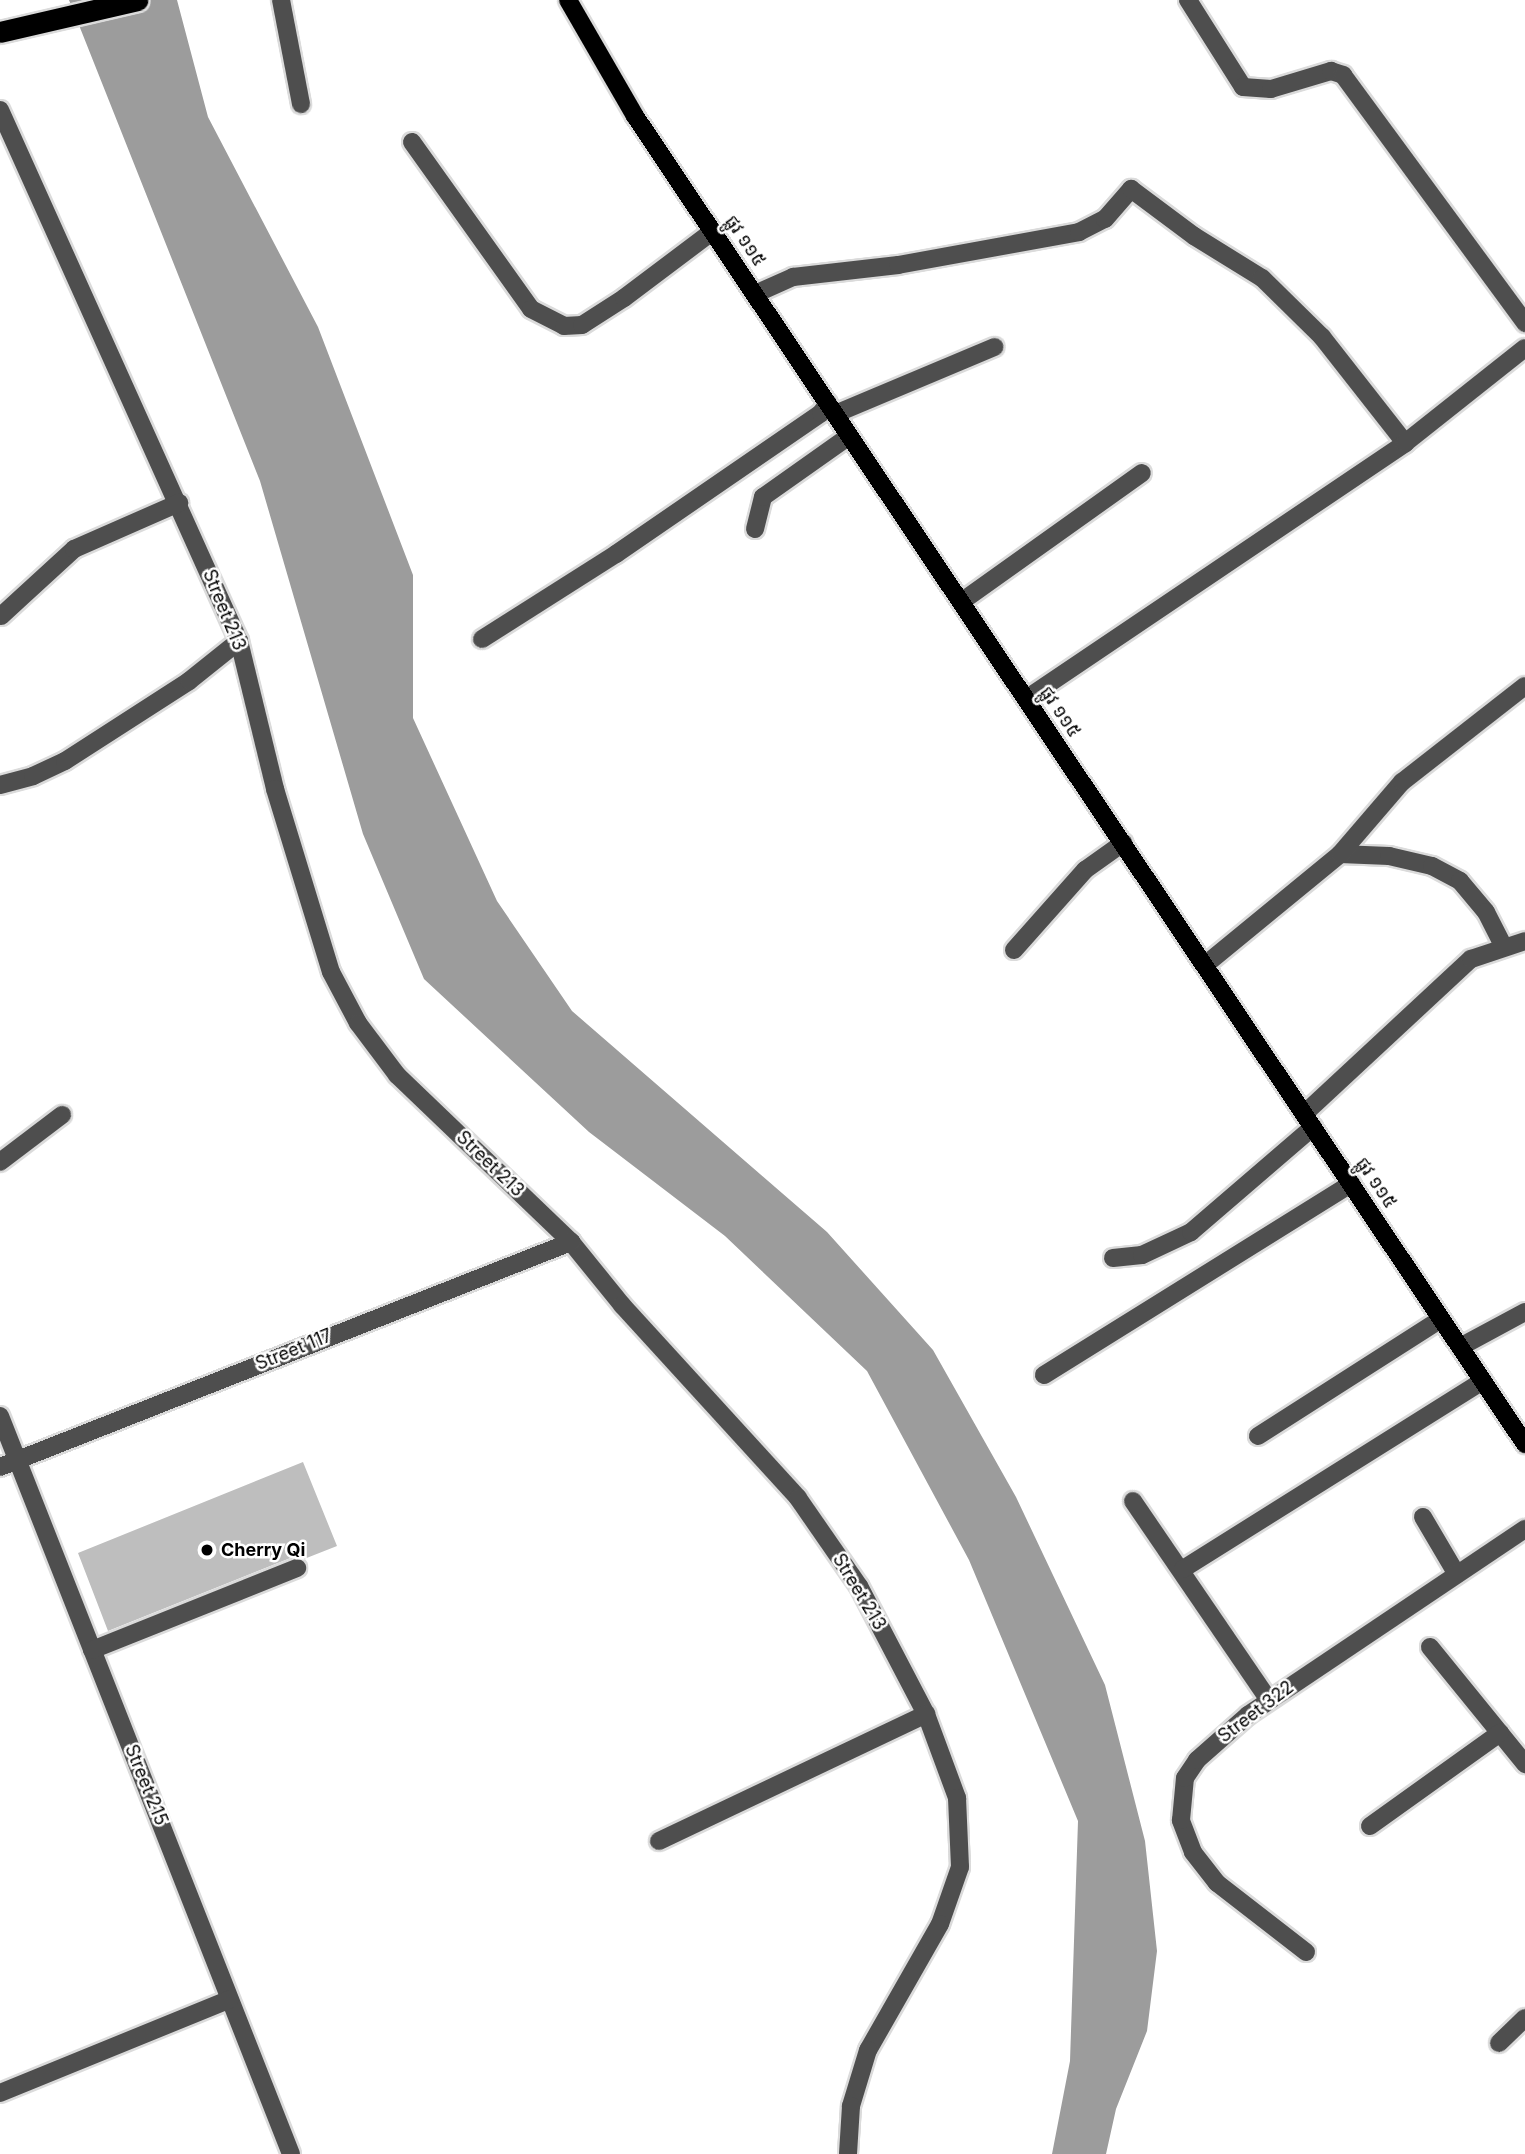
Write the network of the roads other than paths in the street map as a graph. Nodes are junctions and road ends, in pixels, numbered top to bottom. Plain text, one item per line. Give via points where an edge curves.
1 (137, 0) edge
2 (281, 0) edge
3 (568, 0) edge
4 (1188, 0) edge
5 (0, 32) edge
6 (301, 104) dead end
7 (0, 110) edge
8 (412, 142) dead end
9 (713, 232) junction
10 (755, 294) junction
11 (1525, 323) edge
12 (993, 347) dead end
13 (1525, 348) edge
14 (832, 409) junction
15 (849, 436) junction
16 (1405, 443) junction
17 (1142, 474) dead end
18 (179, 503) junction
19 (755, 528) dead end
20 (961, 602) junction
21 (1, 616) edge
22 (482, 639) dead end
23 (239, 641) junction
24 (1525, 686) edge
25 (1026, 699) junction
26 (0, 785) edge
27 (1123, 843) junction
28 (1340, 853) junction
29 (1525, 940) edge
30 (1503, 946) junction
31 (1014, 950) dead end
32 (1205, 965) junction
33 (62, 1115) dead end
34 (1308, 1120) junction
35 (0, 1161) edge
36 (1352, 1184) junction
37 (571, 1242) junction
38 (1113, 1258) dead end
39 (1525, 1312) edge
40 (1441, 1319) junction
41 (1460, 1347) junction
42 (1044, 1375) dead end
43 (1483, 1381) junction
44 (0, 1416) edge
45 (1258, 1436) dead end
46 (1525, 1444) edge
47 (17, 1460) junction
48 (0, 1467) edge
49 (1133, 1501) dead end
50 (1423, 1517) dead end
51 (1525, 1529) edge
52 (297, 1568) dead end
53 (1183, 1569) junction
54 (1456, 1573) junction
55 (1430, 1647) dead end
56 (92, 1650) junction
57 (1269, 1700) junction
58 (926, 1714) junction
59 (1500, 1733) junction
60 (1525, 1764) edge
61 (1370, 1826) dead end
62 (659, 1840) dead end
63 (1306, 1952) dead end
64 (230, 1999) junction
65 (1525, 2018) edge
66 (1499, 2043) dead end
67 (0, 2093) edge
68 (291, 2154) edge
69 (848, 2154) edge

1 - 5 highway
2 - 6 street
3 - 9 main road, ផ្លូវ ១១៥ via 628,104
4 - 11 street via 1242,87 1271,89 1331,71 1343,75
7 - 18 street, Street 213
8 - 9 street via 531,309 564,326 582,325
9 - 10 main road, ផ្លូវ ១១៥
10 - 14 main road, ផ្លូវ ១១៥
10 - 16 street via 793,277 898,265 1079,232 1105,219 1131,189 1262,278 1322,337
12 - 14 street
13 - 16 street
14 - 15 main road, ផ្លូវ ១១៥
14 - 22 street
15 - 19 street via 763,498
15 - 20 main road, ផ្លូវ ១១៥
16 - 25 street
17 - 20 street
18 - 21 street via 74,549
18 - 23 street, Street 213
20 - 25 main road, ផ្លូវ ១១៥
23 - 26 street via 189,681 65,761
23 - 37 street, Street 213 via 275,789 331,972 358,1023 397,1075
24 - 28 street via 1402,782
25 - 27 main road, ផ្លូវ ១១៥
27 - 31 street via 1086,870
27 - 32 main road, ផ្លូវ ១១៥
28 - 30 street via 1389,856 1432,866 1460,881 1486,912
28 - 32 street
29 - 30 street
30 - 34 street via 1471,959 1443,982
32 - 34 main road, ផ្លូវ ១១៥
33 - 35 street
34 - 36 main road, ផ្លូវ ១១៥
34 - 38 street via 1191,1232 1142,1255
36 - 40 main road, ផ្លូវ ១១៥
36 - 42 street
37 - 47 street, Street 117
37 - 58 street, Street 213 via 622,1305 798,1498 859,1586
39 - 41 street
40 - 41 main road, ផ្លូវ ១១៥
40 - 45 street
41 - 43 main road, ផ្លូវ ១១៥
43 - 46 main road, ផ្លូវ ១១៥
43 - 53 street
44 - 47 street, Street 215
47 - 48 street, Street 117
47 - 56 street, Street 215
49 - 53 street
50 - 54 street
51 - 54 street, Street 322
52 - 56 street
53 - 57 street
54 - 57 street, Street 322
55 - 59 street
56 - 64 street, Street 215
57 - 63 street, Street 322 via 1197,1760 1185,1778 1181,1820 1193,1852 1217,1883
58 - 62 street
58 - 69 street, Street 213 via 957,1798 960,1867 940,1924 868,2050 851,2106
59 - 60 street
59 - 61 street
64 - 67 street
64 - 68 street, Street 215
65 - 66 street

